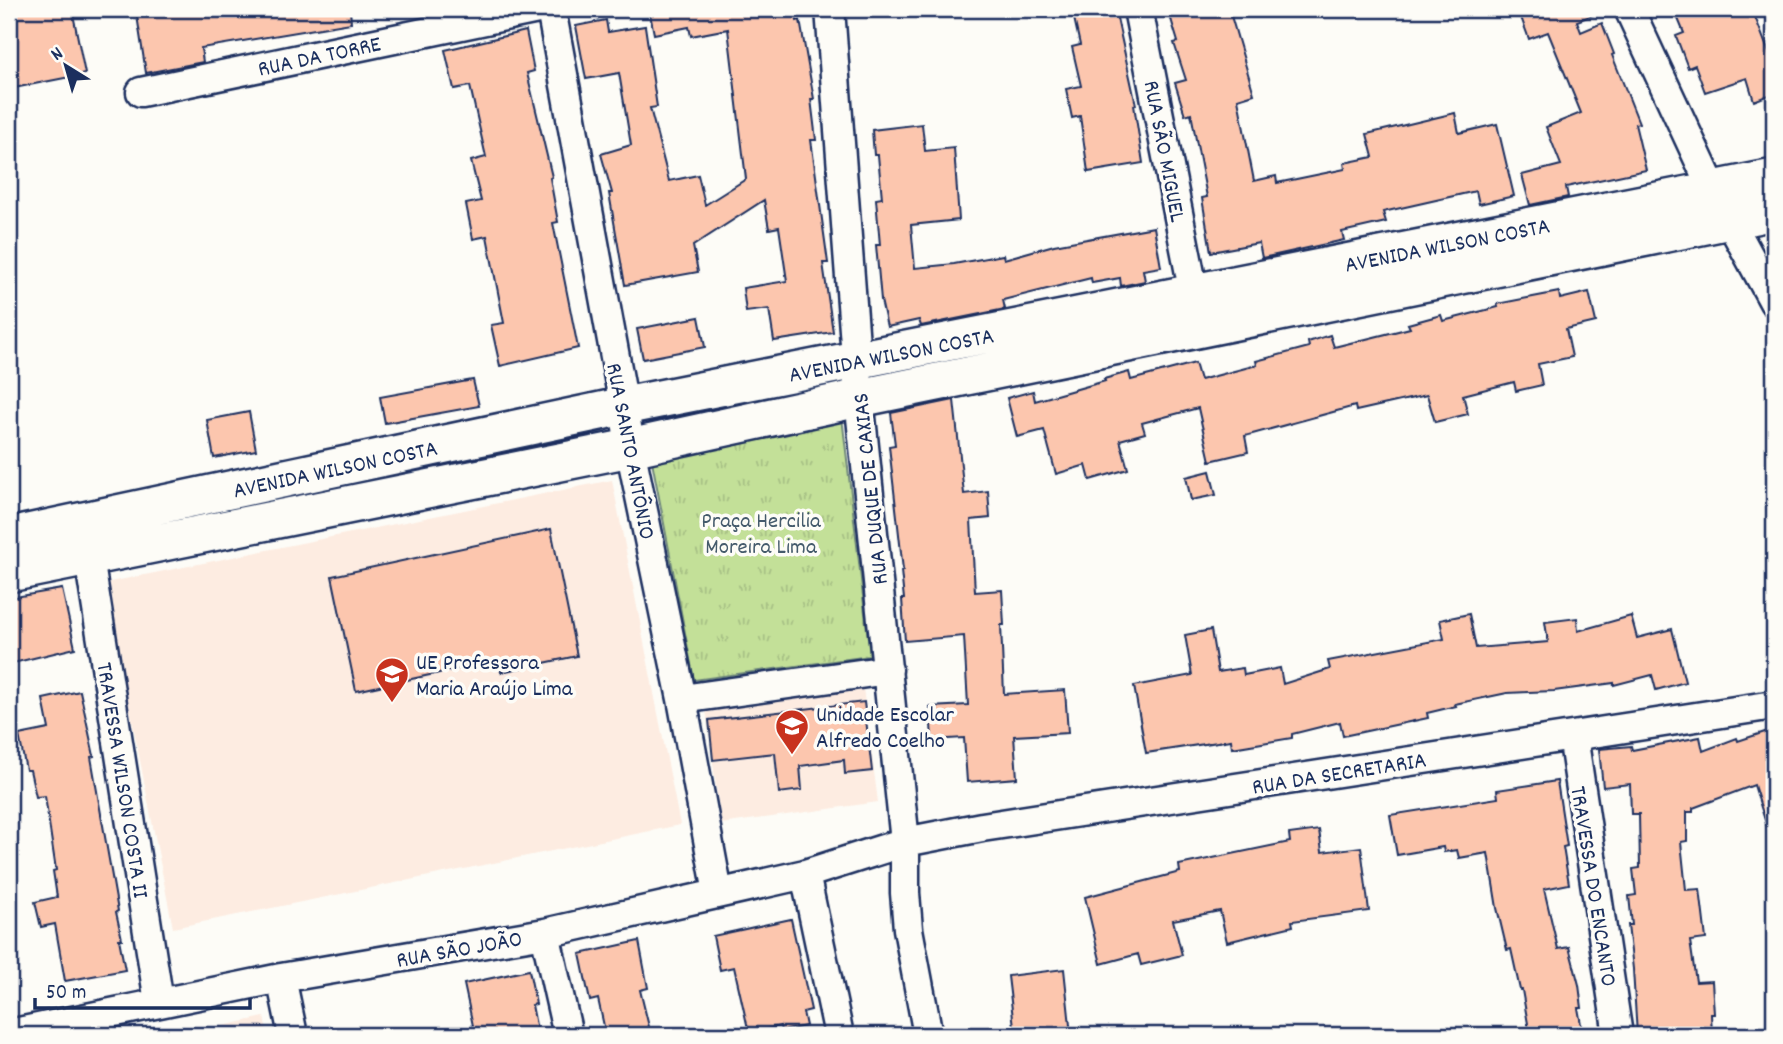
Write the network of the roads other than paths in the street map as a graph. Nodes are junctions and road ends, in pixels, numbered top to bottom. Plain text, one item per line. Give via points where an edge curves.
1 (538, 9) edge
2 (551, 9) edge
3 (830, 9) edge
4 (1138, 9) edge
5 (1629, 9) edge
6 (141, 92) dead end
7 (1774, 178) edge
8 (1722, 206) junction
9 (1774, 211) edge
10 (1194, 294) junction
11 (1774, 302) edge
12 (858, 361) junction
13 (859, 398) junction
14 (624, 406) junction
15 (630, 448) junction
16 (9, 537) edge
17 (89, 558) junction
18 (9, 573) edge
19 (888, 670) junction
20 (682, 699) junction
21 (1774, 705) edge
22 (1573, 736) junction
23 (905, 842) junction
24 (805, 874) junction
25 (718, 893) junction
26 (545, 933) junction
27 (281, 978) junction
28 (159, 1002) junction
29 (19, 1034) edge
30 (293, 1035) edge
31 (568, 1035) edge
32 (839, 1035) edge
33 (928, 1035) edge
34 (1618, 1035) edge

1 - 6 street, RUA DA TORRE
2 - 14 street, RUA SANTO ANTÔNIO
3 - 12 street, RUA DUQUE DE CAXIAS
4 - 10 street, RUA SÃO MIGUEL
5 - 8 street
7 - 8 street, AVENIDA WILSON COSTA
8 - 9 street
8 - 10 street, AVENIDA WILSON COSTA
8 - 11 street
8 - 13 street
10 - 12 street, AVENIDA WILSON COSTA
12 - 13 street, RUA DUQUE DE CAXIAS
12 - 14 street, AVENIDA WILSON COSTA
13 - 15 street
13 - 19 street, RUA DUQUE DE CAXIAS
14 - 15 street, RUA SANTO ANTÔNIO
14 - 16 street, AVENIDA WILSON COSTA
15 - 17 street
15 - 20 street, RUA SANTO ANTÔNIO
17 - 18 street
17 - 28 street, TRAVESSA WILSON COSTA II
19 - 20 street
19 - 23 street, RUA DUQUE DE CAXIAS
20 - 25 street, RUA SANTO ANTÔNIO
21 - 22 street, RUA DA SECRETARIA
22 - 23 street, RUA DA SECRETARIA
22 - 34 street, TRAVESSA DO ENCANTO
23 - 24 street, RUA SÃO JOÃO
23 - 33 street, RUA DUQUE DE CAXIAS via 908,929
24 - 25 street, RUA SÃO JOÃO
24 - 32 street
25 - 26 street, RUA SÃO JOÃO
26 - 27 street, RUA SÃO JOÃO
26 - 31 street
27 - 28 street, RUA SÃO JOÃO
27 - 30 street
28 - 29 street, RUA SÃO JOÃO

